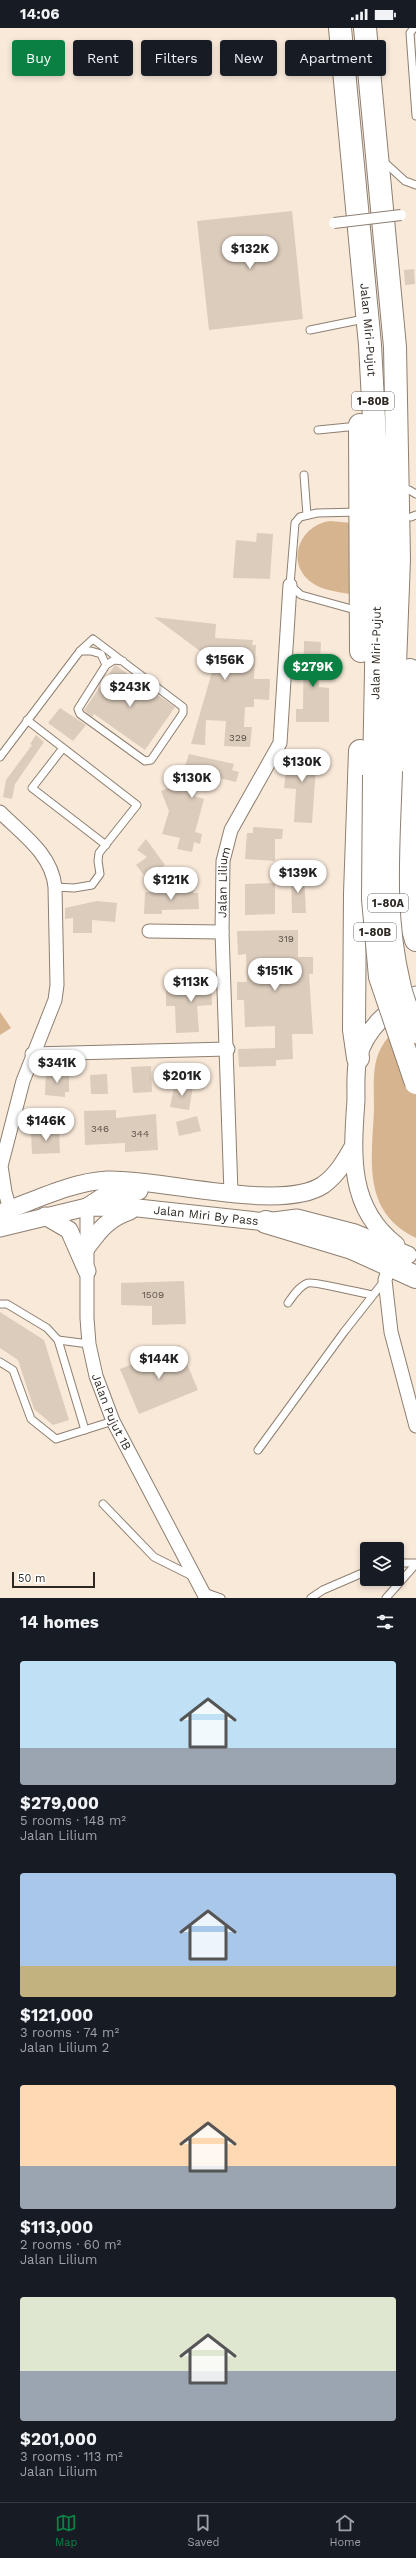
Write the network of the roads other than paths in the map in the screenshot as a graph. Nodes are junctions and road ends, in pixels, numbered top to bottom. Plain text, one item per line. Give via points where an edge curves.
1 (340, 28) edge
2 (365, 28) edge
3 (411, 30) edge
4 (416, 116) edge
5 (378, 156) junction
6 (416, 185) edge
7 (401, 215) dead end
8 (334, 223) dead end
9 (367, 318) junction
10 (310, 330) dead end
11 (370, 345) junction
12 (395, 347) junction
13 (360, 425) junction
14 (318, 430) dead end
15 (304, 475) dead end
16 (412, 492) edge
17 (361, 512) junction
18 (306, 515) junction
19 (414, 516) edge
20 (290, 585) junction
21 (361, 611) junction
22 (80, 651) junction
23 (123, 661) junction
24 (106, 665) junction
25 (27, 720) junction
26 (413, 721) edge
27 (63, 748) junction
28 (0, 757) edge
29 (398, 767) edge
30 (0, 812) edge
31 (106, 845) junction
32 (55, 887) junction
33 (408, 919) junction
34 (355, 925) junction
35 (149, 931) dead end
36 (222, 932) junction
37 (416, 940) edge
38 (416, 995) edge
39 (416, 1032) edge
40 (228, 1050) junction
41 (32, 1054) junction
42 (358, 1058) junction
43 (416, 1083) edge
44 (353, 1147) junction
45 (176, 1187) junction
46 (231, 1193) junction
47 (51, 1195) junction
48 (87, 1207) junction
49 (138, 1208) junction
50 (5, 1211) edge
51 (45, 1216) junction
52 (266, 1222) joint
53 (0, 1228) edge
54 (87, 1247) junction
55 (400, 1264) edge
56 (87, 1271) junction
57 (416, 1277) edge
58 (372, 1295) junction
59 (288, 1303) dead end
60 (0, 1304) edge
61 (58, 1340) junction
62 (89, 1344) junction
63 (0, 1362) edge
64 (113, 1421) junction
65 (416, 1426) edge
66 (84, 1430) junction
67 (258, 1450) dead end
68 (103, 1504) dead end
69 (404, 1563) edge
70 (416, 1563) edge
71 (360, 1574) edge
72 (196, 1578) junction
73 (204, 1595) edge
74 (221, 1598) edge
75 (311, 1598) edge
76 (386, 1598) edge

1 - 9 highway, Jalan Miri-Pujut / 1-80B
2 - 5 highway, Jalan Miri-Pujut / 1-80A
3 - 4 lane
5 - 6 lane via 405,181
5 - 12 highway, Jalan Miri-Pujut / 1-80A
7 - 8 street, bridge
9 - 10 lane
9 - 11 highway, Jalan Miri-Pujut / 1-80B
11 - 13 highway
11 - 29 highway, Jalan Miri-Pujut / 1-80B via 379,512
12 - 16 highway via 406,411
12 - 29 highway, Jalan Miri-Pujut / 1-80A via 399,559
13 - 14 lane
13 - 17 highway
15 - 18 lane
16 - 19 highway
17 - 18 lane via 317,512
17 - 21 highway
18 - 20 lane via 295,523
19 - 26 highway
20 - 21 lane via 301,595
20 - 36 street, Jalan Lilium via 280,743 231,830 223,861
21 - 34 highway via 361,727
22 - 23 lane via 93,639
22 - 24 lane via 100,654
22 - 25 lane
23 - 24 lane via 114,660
23 - 24 lane via 184,710 148,761 80,714 80,703
25 - 27 lane
25 - 28 lane
26 - 29 highway
27 - 31 lane via 137,805
27 - 31 lane via 32,788
29 - 33 highway
29 - 39 highway, 1-80A, bridge via 387,881 388,924 399,984
29 - 43 highway, 1-80B, bridge via 373,899 380,977
30 - 32 street via 48,862
31 - 32 lane via 99,853 100,874 92,885 74,888
32 - 41 street via 55,1000
33 - 34 highway via 396,934 370,934
33 - 37 highway
34 - 42 highway via 354,1030
35 - 36 street
36 - 40 street, Jalan Lilium
38 - 42 street via 385,1014 366,1039
40 - 41 street
40 - 46 street, Jalan Lilium
41 - 50 street via 2,1166
42 - 44 street
44 - 46 street, Jalan Miri By Pass via 339,1171 323,1185 306,1193
44 - 55 street via 357,1182 368,1215 388,1239
45 - 46 street, Jalan Miri By Pass
45 - 47 street, Jalan Miri By Pass via 107,1180 70,1187
45 - 48 street via 111,1194
47 - 48 street via 65,1196
47 - 50 street, Jalan Miri By Pass
48 - 49 street, Jalan Miri By Pass
48 - 51 street, Jalan Miri By Pass
48 - 54 street, Jalan Pujut 1B
49 - 52 street, Jalan Miri By Pass
49 - 54 street via 106,1222
51 - 53 street, Jalan Miri By Pass
51 - 56 street via 69,1230
52 - 55 highway
54 - 56 street, Jalan Pujut 1B
55 - 57 highway
55 - 58 lane
55 - 65 street via 391,1332
56 - 62 street, Jalan Pujut 1B
58 - 59 lane via 308,1283 298,1290
58 - 67 lane
60 - 61 lane via 7,1304 47,1328
61 - 62 lane
61 - 66 lane
62 - 64 street, Jalan Pujut 1B via 96,1376
63 - 66 lane via 13,1370 31,1419 56,1439
64 - 66 lane
64 - 72 street, Jalan Pujut 1B
68 - 72 lane via 154,1557
69 - 70 lane
70 - 76 lane
71 - 75 lane via 322,1590
72 - 73 street, Jalan Pujut 1B
73 - 74 lane

